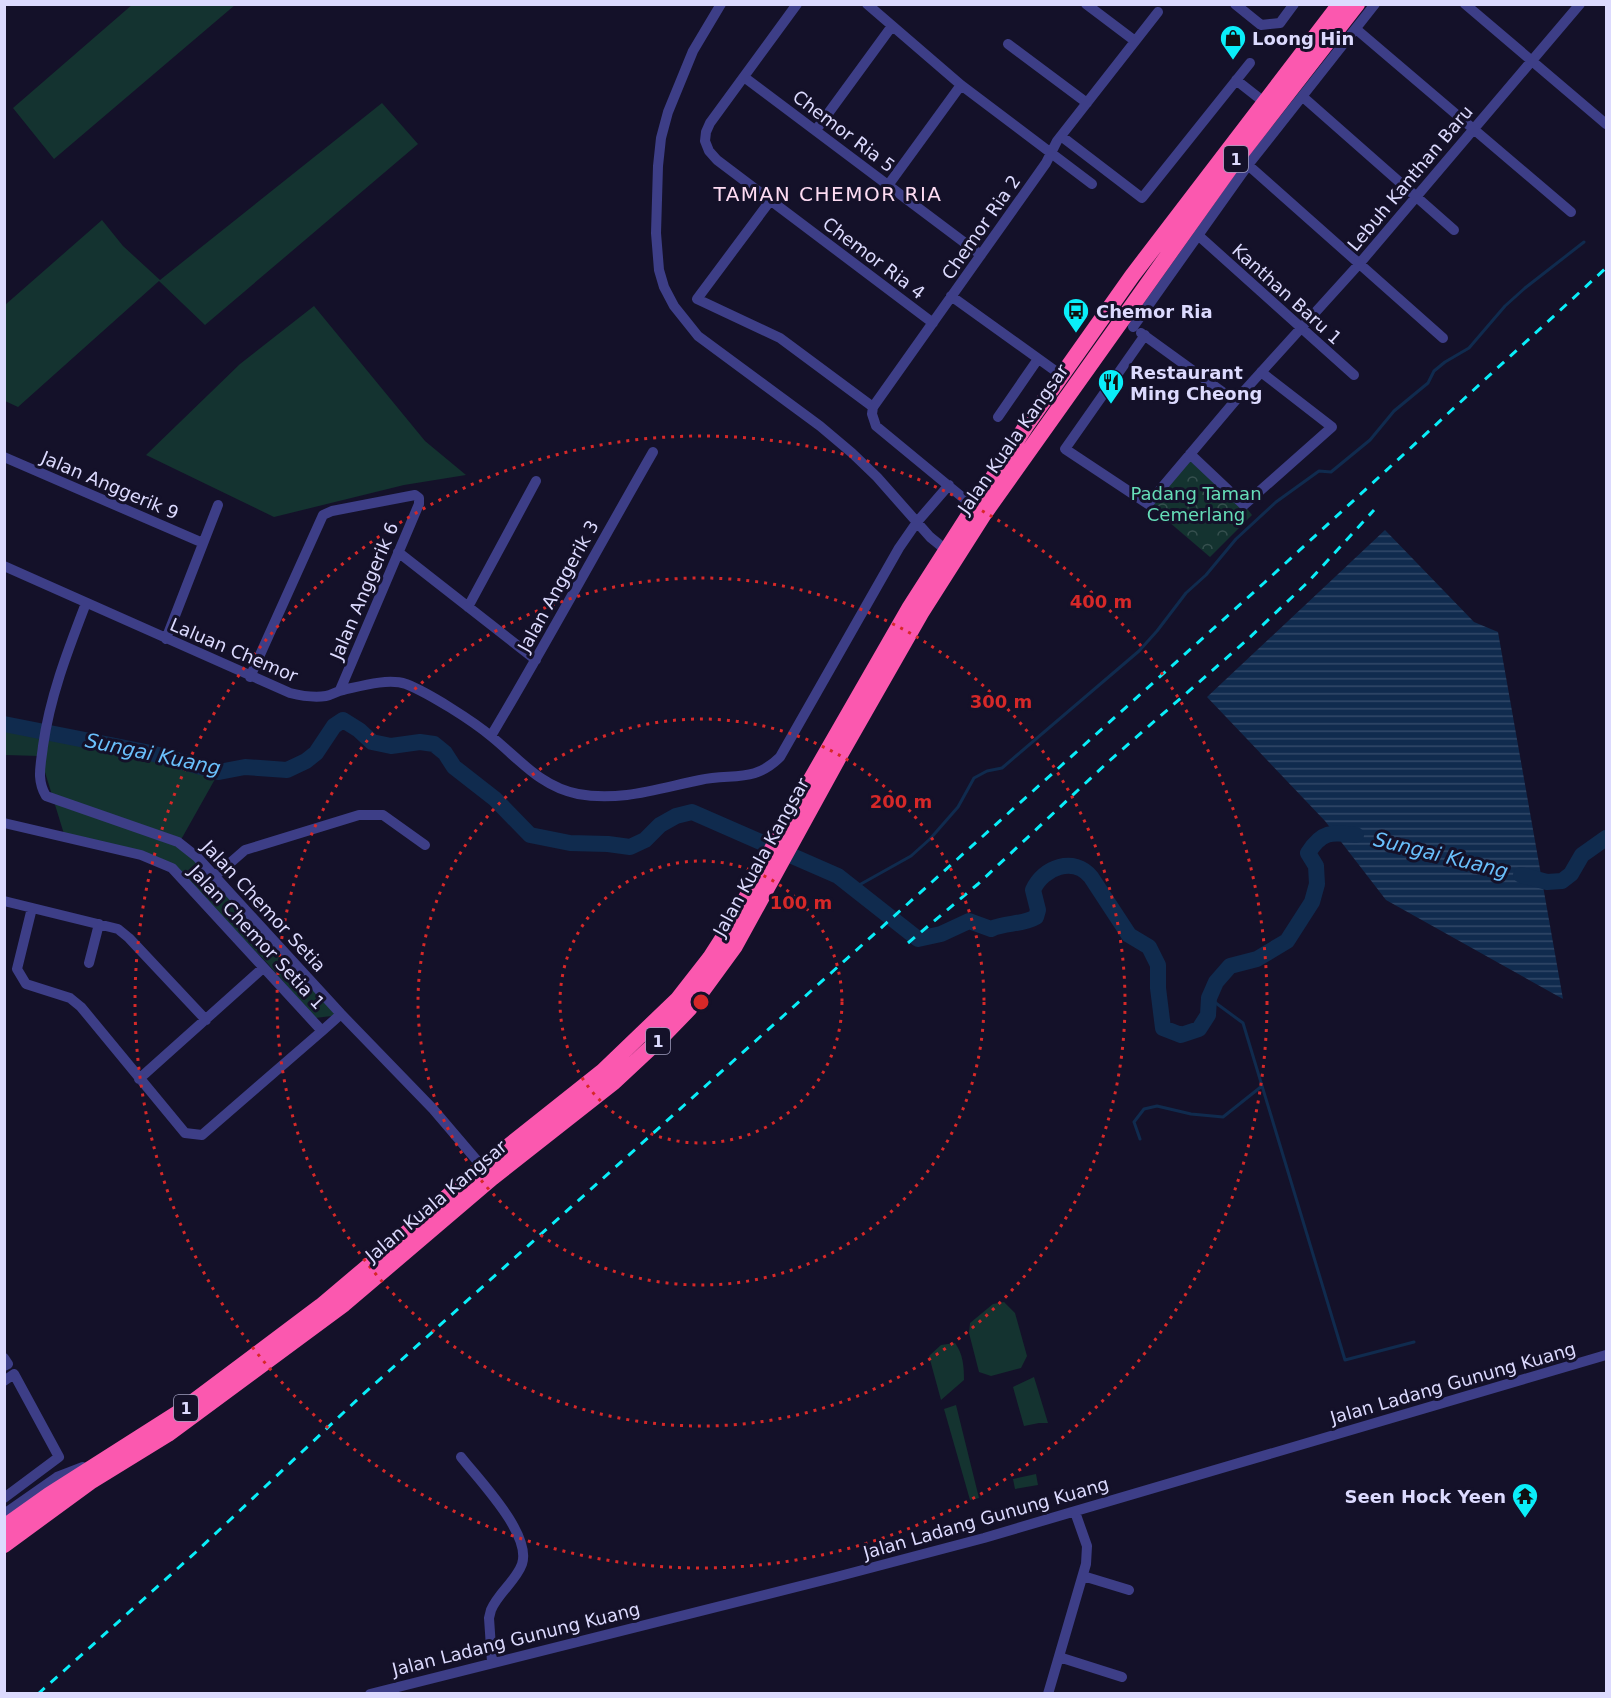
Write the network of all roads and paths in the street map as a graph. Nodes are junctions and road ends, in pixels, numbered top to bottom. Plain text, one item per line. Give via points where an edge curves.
1 (721, 4) edge
2 (796, 4) edge
3 (867, 4) edge
4 (1086, 4) edge
5 (1235, 4) edge
6 (1294, 4) edge
7 (1340, 4) edge
8 (1357, 4) edge
9 (1375, 4) edge
10 (1466, 4) edge
11 (1580, 4) edge
12 (1158, 12) dead end
13 (892, 26) junction
14 (1356, 28) junction
15 (1134, 41) junction
16 (1008, 44) dead end
17 (1532, 61) junction
18 (1250, 63) dead end
19 (744, 77) junction
20 (1236, 80) junction
21 (961, 85) junction
22 (1302, 97) junction
23 (1264, 102) junction
24 (1087, 103) junction
25 (1606, 124) edge
26 (1473, 129) junction
27 (816, 130) junction
28 (1060, 136) junction
29 (1051, 153) junction
30 (1248, 165) junction
31 (889, 184) junction
32 (1092, 184) dead end
33 (1416, 196) junction
34 (770, 201) junction
35 (1571, 212) dead end
36 (1454, 230) dead end
37 (1199, 236) junction
38 (981, 255) junction
39 (1360, 263) junction
40 (1132, 276) junction
41 (951, 296) junction
42 (933, 323) junction
43 (1128, 323) junction
44 (1300, 328) junction
45 (1145, 335) junction
46 (1087, 338) junction
47 (1443, 338) dead end
48 (1038, 359) junction
49 (1261, 372) junction
50 (1060, 375) junction
51 (1354, 375) dead end
52 (1236, 401) junction
53 (873, 406) junction
54 (998, 417) dead end
55 (653, 452) dead end
56 (1190, 454) junction
57 (4, 458) edge
58 (536, 481) dead end
59 (949, 485) junction
60 (218, 505) dead end
61 (973, 506) junction
62 (917, 522) junction
63 (203, 543) junction
64 (398, 552) junction
65 (951, 554) junction
66 (4, 566) edge
67 (86, 603) junction
68 (468, 607) junction
69 (166, 639) junction
70 (536, 660) junction
71 (250, 677) junction
72 (340, 690) junction
73 (491, 736) junction
74 (4, 823) edge
75 (425, 845) dead end
76 (215, 876) junction
77 (4, 901) edge
78 (32, 908) junction
79 (99, 924) junction
80 (89, 963) dead end
81 (263, 968) junction
82 (341, 1014) junction
83 (206, 1020) junction
84 (322, 1031) junction
85 (139, 1079) junction
86 (487, 1172) junction
87 (1606, 1355) edge
88 (4, 1358) edge
89 (4, 1366) edge
90 (4, 1381) edge
91 (461, 1457) dead end
92 (100, 1462) junction
93 (4, 1498) edge
94 (1075, 1512) junction
95 (4, 1514) edge
96 (4, 1527) edge
97 (4, 1545) edge
98 (1083, 1576) junction
99 (1129, 1590) dead end
100 (1059, 1657) junction
101 (492, 1662) junction
102 (1122, 1677) dead end
103 (370, 1694) edge
104 (1048, 1694) edge

1 - 62 street via 693,51 661,138 656,233 658,270 664,287 698,336 852,453
2 - 19 street, Chemor Ria 4
3 - 13 street
4 - 15 street
5 - 6 street via 1261,25 1280,23
7 - 23 highway, Jalan Kuala Kangsar / 1
8 - 43 highway, Jalan Kuala Kangsar / 1 via 1235,161
9 - 14 street
10 - 17 street
11 - 17 street, Lebuh Kanthan Baru
12 - 15 street, Chemor Ria 2
13 - 21 street
13 - 27 street
14 - 22 street
14 - 26 street
15 - 24 street, Chemor Ria 2
16 - 24 street
17 - 25 street
17 - 26 street, Lebuh Kanthan Baru
18 - 20 street
19 - 27 street, Chemor Ria 5
19 - 34 street, Chemor Ria 4 via 710,123 705,141 717,159
20 - 23 street
20 - 28 street via 1142,198
21 - 29 street
21 - 31 street
22 - 30 street
22 - 33 street
23 - 40 highway, Jalan Kuala Kangsar / 1
24 - 28 street, Chemor Ria 2
26 - 33 street, Lebuh Kanthan Baru
26 - 35 street
27 - 31 street, Chemor Ria 5
28 - 29 street, Chemor Ria 2
29 - 32 street
29 - 38 street, Chemor Ria 2
30 - 37 street
30 - 39 street
31 - 38 street, Chemor Ria 5
33 - 36 street
33 - 39 street, Lebuh Kanthan Baru
34 - 42 street, Chemor Ria 4
34 - 53 street via 697,299 780,338
37 - 43 street
37 - 44 street, Kanthan Baru 1
38 - 41 street, Chemor Ria 2
39 - 44 street, Lebuh Kanthan Baru
39 - 47 street
40 - 43 highway via 1133,285 1118,309
40 - 46 highway, Jalan Kuala Kangsar / 1
41 - 42 street, Chemor Ria 2
41 - 48 street
42 - 53 street, Chemor Ria 2
43 - 45 street
43 - 46 highway via 1111,319 1095,336
43 - 65 highway, Jalan Kuala Kangsar / 1
44 - 49 street, Lebuh Kanthan Baru
44 - 51 street, Kanthan Baru 1
45 - 52 street
45 - 56 street, Lebuh Kanthan Baru via 1065,449 1148,504
46 - 50 highway, Jalan Kuala Kangsar / 1
48 - 50 street
48 - 54 street
49 - 52 street, Lebuh Kanthan Baru
49 - 56 street via 1332,427 1244,505
50 - 61 highway, Jalan Kuala Kangsar / 1
52 - 56 street, Lebuh Kanthan Baru
53 - 59 street via 876,426
55 - 70 street, Jalan Anggerik 3
57 - 63 street, Jalan Anggerik 9
58 - 68 street
59 - 61 street
59 - 62 street
60 - 63 street
61 - 65 highway, Jalan Kuala Kangsar / 1
62 - 65 street
62 - 73 street, Laluan Chemor via 898,548 780,757 752,776 700,780 642,794 578,794 552,786 525,768
63 - 69 street
64 - 68 street
64 - 71 street, Jalan Anggerik 6 via 419,504 415,495 323,515
64 - 72 street, Jalan Anggerik 6
65 - 86 highway, Jalan Kuala Kangsar / 1 via 886,647 773,862 735,946 706,987 675,1024 614,1082
66 - 67 street, Laluan Chemor
67 - 69 street, Laluan Chemor
67 - 76 street, Jalan Chemor Setia via 49,712 39,775 41,787 46,796 178,842
68 - 70 street
69 - 71 street, Laluan Chemor
70 - 73 street, Jalan Anggerik 3
71 - 72 street, Laluan Chemor via 311,698
72 - 73 street, Laluan Chemor via 404,683
74 - 81 street, Jalan Chemor Setia 1 via 141,855 172,868
75 - 76 street via 383,815 359,815 245,850
76 - 82 street, Jalan Chemor Setia
77 - 78 street
78 - 79 street
78 - 85 street via 17,969 26,984 70,998 81,1007
79 - 80 street
79 - 83 street via 118,929 129,938
81 - 83 street
81 - 84 street, Jalan Chemor Setia 1
82 - 84 street, Jalan Chemor Setia 1
82 - 86 street, Jalan Chemor Setia via 433,1109
83 - 85 street
84 - 85 street via 202,1135 185,1133
86 - 92 highway, Jalan Kuala Kangsar / 1 via 321,1306 181,1411
86 - 97 highway, Jalan Kuala Kangsar / 1 via 322,1321 177,1428 90,1482
87 - 94 street, Jalan Ladang Gunung Kuang
88 - 89 street via 8,1364
90 - 93 street via 14,1374 59,1458
91 - 101 street via 514,1527 523,1551 521,1567 491,1610
92 - 95 street via 57,1477
92 - 96 highway, Jalan Kuala Kangsar / 1
94 - 98 street via 1087,1546
94 - 101 street, Jalan Ladang Gunung Kuang via 871,1568
98 - 99 street
98 - 100 street
100 - 102 street
100 - 104 street
101 - 103 street, Jalan Ladang Gunung Kuang

